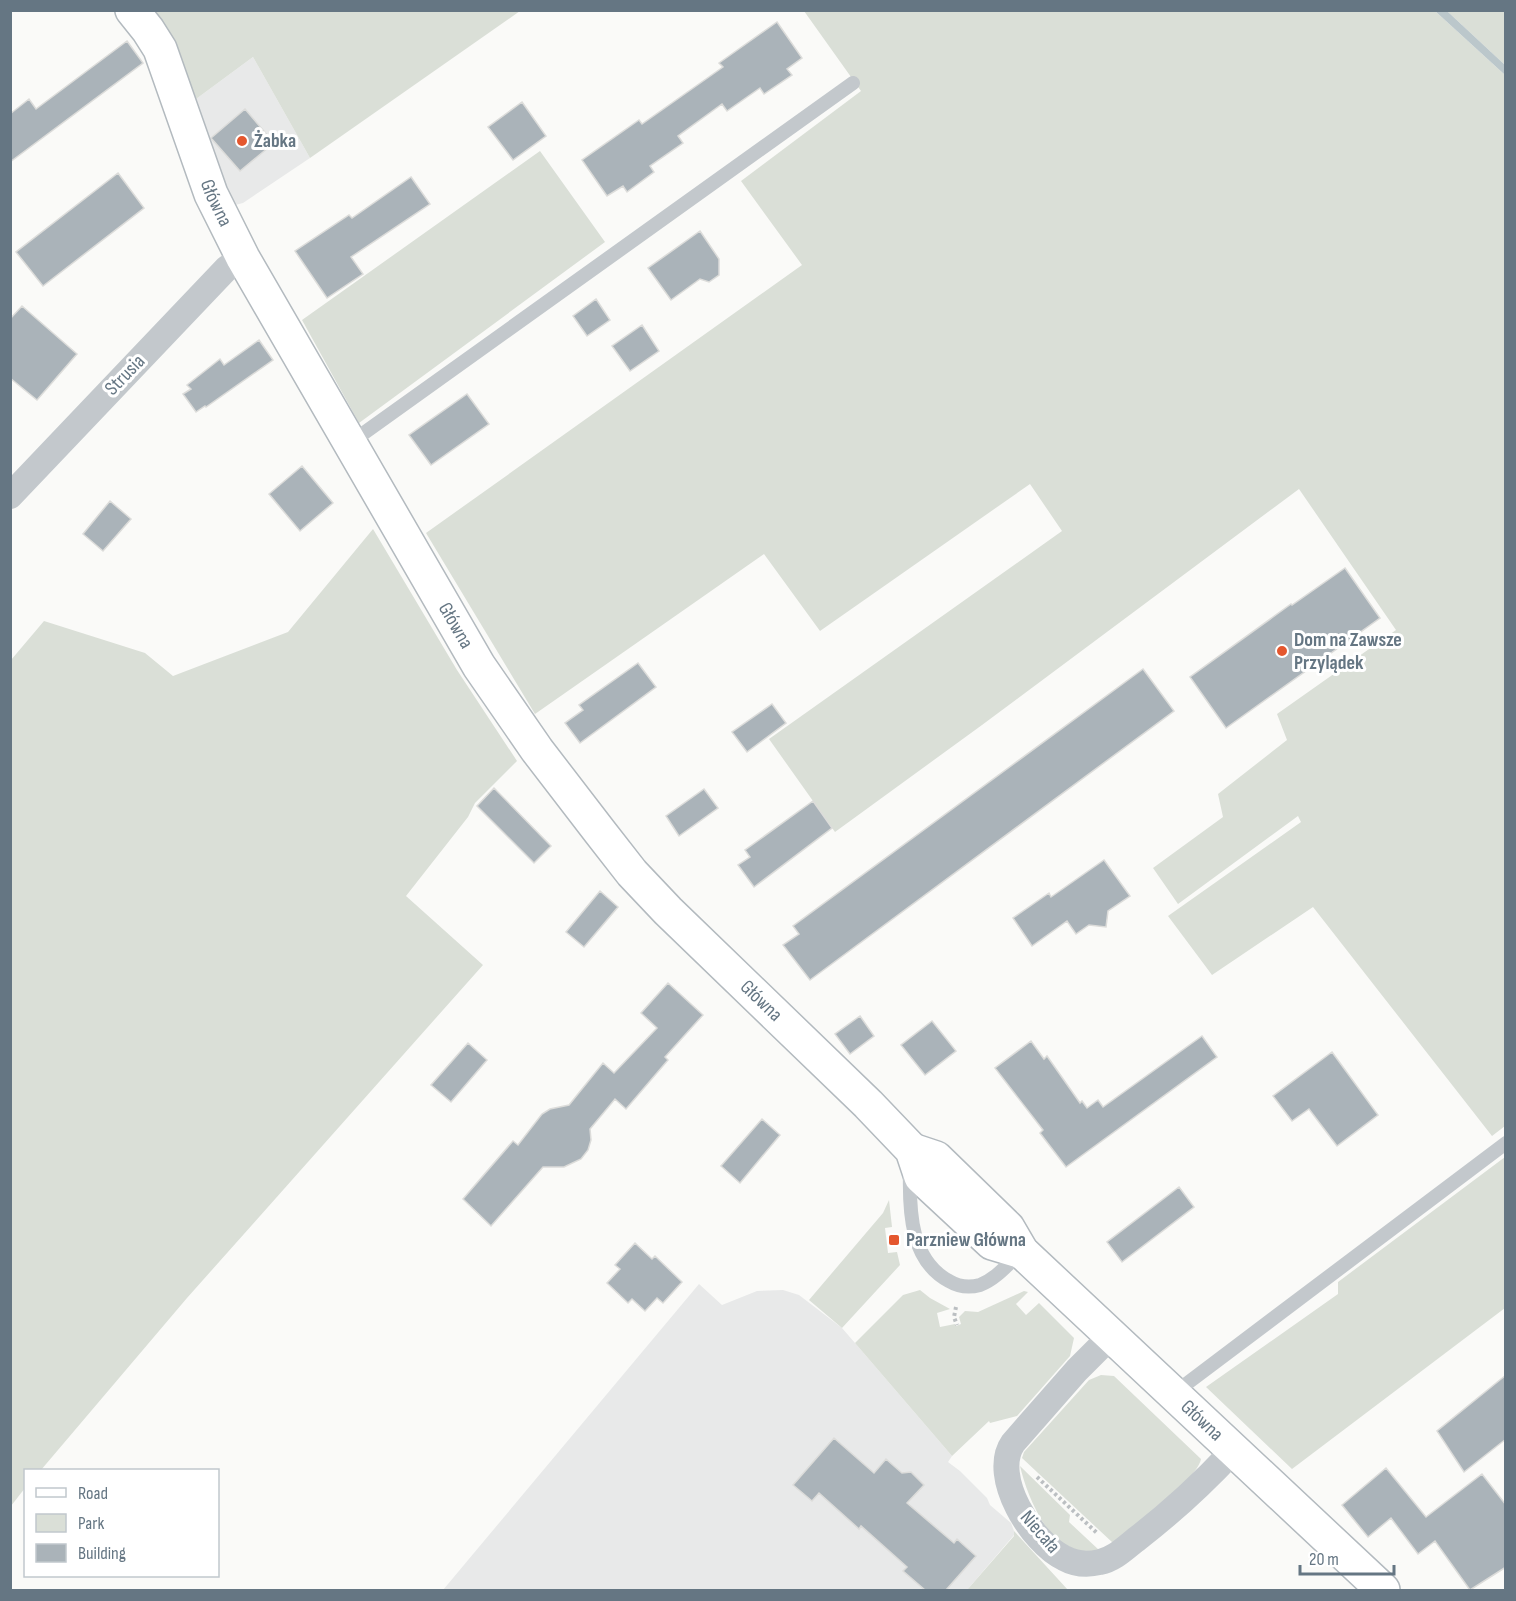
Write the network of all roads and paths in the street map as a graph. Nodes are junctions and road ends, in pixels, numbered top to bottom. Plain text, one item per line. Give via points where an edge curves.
1 (132, 10) edge
2 (853, 83) dead end
3 (243, 258) junction
4 (350, 443) junction
5 (10, 496) edge
6 (1506, 1143) edge
7 (912, 1150) junction
8 (1022, 1252) junction
9 (956, 1306) dead end
10 (957, 1325) dead end
11 (1111, 1336) junction
12 (1173, 1395) junction
13 (1008, 1450) junction
14 (1233, 1451) junction
15 (1118, 1554) junction
16 (1383, 1590) edge

1 - 3 street, Główna via 160,49 211,194
2 - 4 lane
3 - 4 street, Główna
3 - 5 street, Strusia via 227,268
4 - 7 street, Główna via 491,684 613,848 668,911
6 - 12 lane
7 - 8 street, Główna via 936,1158 1008,1228
7 - 8 lane via 910,1202 915,1237 934,1271 957,1285 977,1286
8 - 11 street, Główna
9 - 10 path
11 - 12 street, Główna
11 - 13 street
12 - 14 street, Główna
13 - 15 path
13 - 15 street, Niecała via 1005,1467 1013,1498 1047,1545 1062,1557 1084,1564 1106,1561
14 - 15 street, Niecała via 1184,1501
14 - 16 street, Główna

